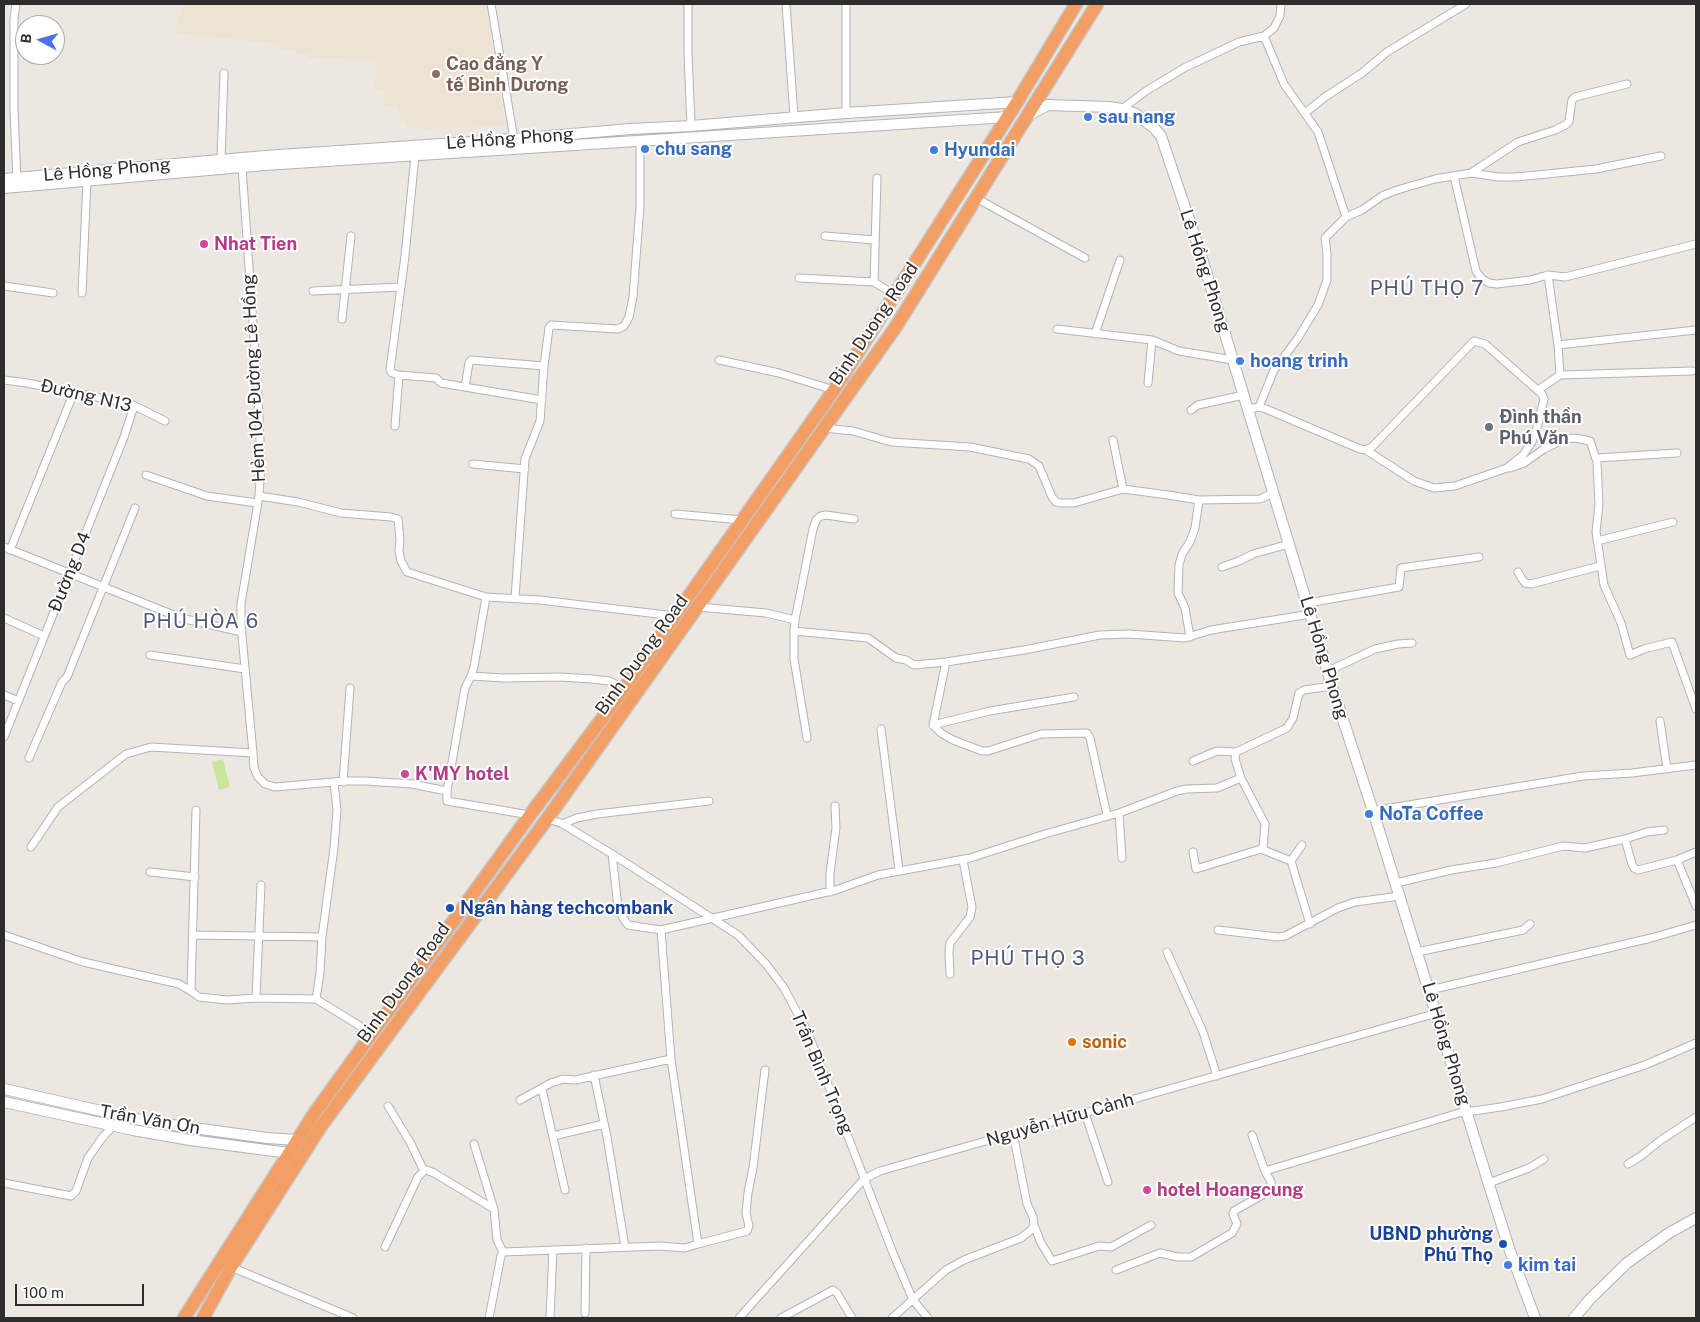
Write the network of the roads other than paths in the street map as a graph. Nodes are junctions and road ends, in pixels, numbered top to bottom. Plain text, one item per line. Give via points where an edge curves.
1 (16, 4) edge
2 (492, 4) edge
3 (688, 4) edge
4 (786, 4) edge
5 (846, 4) edge
6 (1076, 4) edge
7 (1097, 4) edge
8 (1281, 4) edge
9 (1466, 4) edge
10 (1264, 36) junction
11 (224, 73) dead end
12 (1627, 84) dead end
13 (1017, 102) junction
14 (1043, 103) junction
15 (1122, 109) junction
16 (846, 113) junction
17 (1306, 113) junction
18 (1008, 116) junction
19 (1026, 116) junction
20 (794, 118) junction
21 (691, 126) junction
22 (514, 139) junction
23 (640, 141) junction
24 (415, 156) junction
25 (1661, 156) dead end
26 (221, 160) junction
27 (242, 162) junction
28 (1471, 173) junction
29 (1454, 176) junction
30 (877, 178) dead end
31 (4, 179) edge
32 (87, 181) junction
33 (17, 182) junction
34 (4, 188) edge
35 (976, 198) junction
36 (1346, 217) junction
37 (351, 236) dead end
38 (825, 236) dead end
39 (875, 240) junction
40 (1696, 244) edge
41 (1085, 258) dead end
42 (1120, 260) dead end
43 (1548, 275) junction
44 (799, 278) dead end
45 (874, 282) junction
46 (4, 286) edge
47 (402, 286) junction
48 (346, 289) junction
49 (314, 291) dead end
50 (53, 293) dead end
51 (82, 293) dead end
52 (895, 295) junction
53 (342, 318) dead end
54 (1057, 329) dead end
55 (1696, 330) edge
56 (1096, 334) junction
57 (1152, 340) junction
58 (1558, 345) junction
59 (719, 360) dead end
60 (1233, 360) junction
61 (544, 366) junction
62 (1692, 372) dead end
63 (399, 374) junction
64 (1560, 375) junction
65 (4, 380) edge
66 (1148, 383) dead end
67 (465, 388) junction
68 (834, 390) junction
69 (1538, 390) junction
70 (74, 392) junction
71 (1244, 395) junction
72 (542, 400) junction
73 (134, 406) junction
74 (1254, 408) junction
75 (1191, 410) dead end
76 (165, 421) dead end
77 (396, 426) dead end
78 (824, 428) junction
79 (1113, 440) dead end
80 (1366, 450) junction
81 (1678, 453) dead end
82 (1596, 458) junction
83 (473, 464) dead end
84 (1507, 468) junction
85 (525, 469) junction
86 (146, 475) dead end
87 (1123, 490) junction
88 (1273, 493) junction
89 (258, 500) junction
90 (1199, 500) junction
91 (135, 508) dead end
92 (675, 514) dead end
93 (742, 520) junction
94 (854, 520) dead end
95 (1672, 522) dead end
96 (1597, 541) junction
97 (1288, 544) junction
98 (7, 549) edge
99 (1479, 556) dead end
100 (1600, 566) junction
101 (1222, 567) dead end
102 (1518, 572) dead end
103 (69, 574) junction
104 (103, 588) junction
105 (486, 597) junction
106 (515, 598) junction
107 (1308, 603) junction
108 (698, 607) junction
109 (1311, 614) junction
110 (674, 616) junction
111 (4, 618) edge
112 (794, 620) junction
113 (794, 631) junction
114 (242, 632) junction
115 (44, 636) junction
116 (1190, 637) junction
117 (1412, 643) dead end
118 (150, 655) dead end
119 (946, 662) junction
120 (245, 670) junction
121 (1328, 671) junction
122 (471, 676) junction
123 (1332, 686) junction
124 (350, 688) dead end
125 (624, 688) junction
126 (4, 695) edge
127 (1074, 697) dead end
128 (1695, 700) edge
129 (18, 701) junction
130 (1696, 709) edge
131 (1660, 721) dead end
132 (933, 725) junction
133 (881, 730) dead end
134 (4, 737) edge
135 (807, 738) dead end
136 (1236, 752) junction
137 (253, 753) junction
138 (29, 758) dead end
139 (1193, 761) dead end
140 (1696, 765) edge
141 (1667, 769) junction
142 (1241, 778) junction
143 (343, 782) junction
144 (334, 783) junction
145 (447, 791) junction
146 (709, 801) dead end
147 (835, 806) dead end
148 (196, 810) dead end
149 (1373, 811) junction
150 (1119, 813) junction
151 (530, 815) junction
152 (1107, 815) junction
153 (547, 819) junction
154 (562, 824) junction
155 (1664, 830) dead end
156 (1625, 839) junction
157 (1302, 845) dead end
158 (31, 846) dead end
159 (1263, 849) junction
160 (1193, 852) dead end
161 (1696, 852) edge
162 (612, 854) junction
163 (1122, 858) dead end
164 (963, 860) junction
165 (1677, 860) junction
166 (1291, 861) junction
167 (899, 870) junction
168 (150, 872) dead end
169 (195, 877) junction
170 (1396, 883) junction
171 (261, 885) dead end
172 (830, 892) junction
173 (1400, 896) junction
174 (1696, 906) edge
175 (711, 918) junction
176 (1310, 924) junction
177 (1530, 924) dead end
178 (1696, 925) edge
179 (661, 930) junction
180 (1218, 930) dead end
181 (193, 934) junction
182 (4, 936) edge
183 (259, 936) junction
184 (322, 936) junction
185 (1166, 952) dead end
186 (1418, 952) junction
187 (950, 974) dead end
188 (191, 990) junction
189 (1430, 990) junction
190 (256, 998) junction
191 (316, 998) junction
192 (1437, 1013) junction
193 (373, 1034) junction
194 (1696, 1043) edge
195 (671, 1059) junction
196 (765, 1070) dead end
197 (594, 1076) junction
198 (1217, 1076) junction
199 (4, 1089) edge
200 (542, 1089) junction
201 (520, 1100) dead end
202 (4, 1102) edge
203 (388, 1106) dead end
204 (1085, 1113) junction
205 (1467, 1113) junction
206 (1696, 1117) edge
207 (116, 1121) junction
208 (604, 1124) junction
209 (1013, 1133) junction
210 (1252, 1135) dead end
211 (553, 1136) junction
212 (297, 1140) junction
213 (474, 1144) dead end
214 (289, 1153) junction
215 (1544, 1159) dead end
216 (1628, 1164) dead end
217 (424, 1171) junction
218 (1265, 1171) junction
219 (864, 1179) junction
220 (1108, 1182) dead end
221 (4, 1183) edge
222 (1489, 1183) junction
223 (565, 1190) dead end
224 (494, 1209) junction
225 (1696, 1218) edge
226 (1034, 1224) junction
227 (1151, 1225) dead end
228 (698, 1244) junction
229 (625, 1247) junction
230 (385, 1248) dead end
231 (586, 1248) junction
232 (553, 1250) junction
233 (503, 1252) junction
234 (231, 1267) junction
235 (1116, 1270) dead end
236 (913, 1300) junction
237 (585, 1313) dead end
238 (184, 1318) edge
239 (203, 1318) edge
240 (353, 1318) edge
241 (489, 1318) edge
242 (550, 1318) edge
243 (739, 1318) edge
244 (781, 1318) edge
245 (852, 1318) edge
246 (892, 1318) edge
247 (928, 1318) edge
248 (1535, 1318) edge
249 (1574, 1318) edge

1 - 33 street via 14,110
2 - 22 street
3 - 21 street
4 - 20 street
5 - 16 street
6 - 13 highway, Binh Duong Road
7 - 14 highway, Binh Duong Road
8 - 10 street via 1274,28
9 - 17 street via 1387,52
10 - 15 street via 1239,42 1184,68
10 - 17 street via 1284,84
11 - 26 street
12 - 28 street via 1575,97 1566,124 1518,142
13 - 14 highway
13 - 16 street, Lê Hồng Phong
13 - 18 highway, Binh Duong Road
14 - 15 street, Lê Hồng Phong
14 - 19 highway, Binh Duong Road
15 - 60 street, Lê Hồng Phong via 1136,114 1161,136
16 - 20 street, Lê Hồng Phong
17 - 36 street via 1318,132
18 - 19 highway
18 - 23 street, Lê Hồng Phong
18 - 52 highway, Binh Duong Road
19 - 35 highway, Binh Duong Road
20 - 21 street, Lê Hồng Phong
21 - 22 street, Lê Hồng Phong
22 - 27 street, Lê Hồng Phong
23 - 24 street, Lê Hồng Phong
23 - 61 street via 640,206 629,317 618,329 551,325
24 - 27 street, Lê Hồng Phong
24 - 47 street
25 - 28 street via 1596,169 1515,178
26 - 27 street, Lê Hồng Phong
26 - 33 street, Lê Hồng Phong
27 - 32 street, Lê Hồng Phong
27 - 89 street, Hẻm 104 Đường Lê Hồng via 258,395 261,463
28 - 29 street
29 - 36 street via 1397,190
29 - 43 street via 1476,270 1482,279 1497,284
30 - 39 street
31 - 33 street, Lê Hồng Phong
32 - 33 street, Lê Hồng Phong
32 - 51 street
33 - 34 street, Lê Hồng Phong
35 - 41 street
35 - 78 highway, Binh Duong Road via 895,328
36 - 74 street via 1325,238 1327,280 1318,305 1274,370
37 - 48 street
38 - 39 street
39 - 45 street
40 - 43 street via 1584,274
42 - 56 street
43 - 58 street
44 - 45 street
45 - 52 street
46 - 50 street
47 - 48 street
47 - 63 street via 390,370
48 - 49 street
48 - 53 street
52 - 68 highway, Binh Duong Road
54 - 56 street
55 - 58 street
56 - 57 street
57 - 60 street via 1179,351
57 - 66 street
58 - 64 street
59 - 68 street via 779,373
60 - 71 street, Lê Hồng Phong
61 - 67 street via 470,360
61 - 72 street
62 - 64 street
63 - 67 street via 436,378
63 - 77 street
64 - 69 street
65 - 70 street, Đường N13
67 - 72 street
68 - 93 highway, Binh Duong Road
69 - 80 street via 1485,344 1474,341 1372,448
69 - 84 street via 1544,399 1532,442 1523,455
70 - 73 street, Đường N13
70 - 98 street
71 - 74 street, Lê Hồng Phong
71 - 75 street via 1198,405
72 - 85 street via 540,421 525,459
73 - 76 street, Đường N13
73 - 103 street, Đường D4
74 - 80 street
74 - 88 street, Lê Hồng Phong
78 - 87 street via 853,431 892,442 970,447 1029,459 1039,466 1050,493 1060,504
78 - 108 highway, Binh Duong Road
79 - 87 street
80 - 84 street via 1414,481 1434,488 1454,486
81 - 82 street
82 - 84 street via 1590,440 1564,439 1524,464
82 - 96 street
83 - 85 street
85 - 106 street
86 - 89 street via 201,494
87 - 90 street
88 - 90 street via 1260,499
88 - 97 street, Lê Hồng Phong
89 - 105 street via 298,502 342,513 398,519 399,551 407,572
89 - 114 street, Hẻm 104 Đường Lê Hồng via 241,604
90 - 116 street via 1195,528 1179,565 1178,593 1185,608
91 - 104 street
92 - 93 street
93 - 110 highway, Binh Duong Road
94 - 112 street via 826,515 816,520
95 - 96 street
96 - 100 street
97 - 101 street
97 - 107 street, Lê Hồng Phong
98 - 103 street
99 - 107 street via 1401,568 1400,587
100 - 102 street via 1531,584 1522,580
100 - 128 street via 1630,655 1672,642
103 - 104 street
103 - 115 street, Đường D4
104 - 114 street via 181,618
104 - 138 street via 67,677
105 - 106 street
105 - 122 street
106 - 110 street
107 - 109 street, Lê Hồng Phong
108 - 112 street via 766,613
108 - 153 highway, Binh Duong Road
109 - 116 street via 1211,630
109 - 121 street, Lê Hồng Phong
110 - 125 highway, Binh Duong Road
111 - 115 street
112 - 113 street
113 - 119 street via 868,638 896,658 914,665
113 - 135 street via 794,659
114 - 120 street, Hẻm 104 Đường Lê Hồng
115 - 129 street, Đường D4
116 - 119 street via 1100,635
117 - 121 street via 1375,649
118 - 120 street
119 - 132 street
120 - 137 street, Hẻm 104 Đường Lê Hồng
121 - 123 street, Lê Hồng Phong
122 - 125 street via 592,679 609,681
122 - 145 street via 465,688
123 - 136 street via 1299,693 1293,718 1286,728
123 - 149 street, Lê Hồng Phong
124 - 143 street
125 - 151 highway, Binh Duong Road
126 - 129 street
127 - 132 street via 990,711
128 - 130 street
129 - 134 street, Đường D4
131 - 141 street
132 - 152 street via 953,740 982,751 1041,734 1087,733
133 - 167 street
136 - 139 street via 1217,751
136 - 142 street
137 - 144 street, Hẻm 104 Đường Lê Hồng via 254,768 265,784 275,787
137 - 158 street via 151,747 126,754 58,807
140 - 141 street
141 - 149 street via 1583,776
142 - 150 street via 1212,789 1176,792
142 - 159 street via 1266,824
143 - 144 street, Hẻm 104 Đường Lê Hồng
143 - 145 street, Hẻm 104 Đường Lê Hồng via 391,782
144 - 184 street via 337,810
145 - 151 street via 447,801
146 - 154 street via 597,814
147 - 172 street
148 - 169 street
149 - 170 street, Lê Hồng Phong
150 - 152 street
150 - 163 street
151 - 153 highway
151 - 193 highway, Binh Duong Road
152 - 164 street
153 - 154 street, Trần Bình Trọng
153 - 234 highway, Binh Duong Road via 321,1126
154 - 162 street, Trần Bình Trọng
155 - 156 street
156 - 165 street via 1632,864 1638,870
156 - 170 street via 1585,848 1563,846
157 - 166 street
159 - 160 street via 1196,869
159 - 166 street
161 - 165 street
162 - 175 street, Trần Bình Trọng
162 - 179 street via 618,907 623,918 628,925
164 - 167 street
164 - 187 street via 972,907 970,917 950,943
165 - 174 street
166 - 176 street
167 - 172 street
168 - 169 street
169 - 181 street
170 - 173 street, Lê Hồng Phong
171 - 183 street
172 - 175 street
173 - 176 street via 1354,902
173 - 186 street, Lê Hồng Phong
175 - 179 street
175 - 219 street, Trần Bình Trọng via 738,935 784,988 808,1033
176 - 180 street via 1278,937
177 - 186 street via 1523,930
178 - 189 street
179 - 195 street
181 - 183 street
181 - 188 street
182 - 188 street via 83,962 179,984
183 - 184 street
183 - 190 street
184 - 191 street
185 - 198 street via 1203,1032
186 - 189 street, Lê Hồng Phong
188 - 190 street via 198,997 210,999
189 - 192 street, Lê Hồng Phong
190 - 191 street
191 - 193 street
192 - 198 street, Nguyễn Hữu Cảnh
192 - 205 street, Lê Hồng Phong
193 - 212 highway, Binh Duong Road
194 - 205 street via 1645,1065 1542,1099
195 - 197 street
195 - 228 street
196 - 228 street via 746,1213 749,1226 746,1231
197 - 200 street via 562,1079
197 - 208 street
198 - 204 street, Nguyễn Hữu Cảnh
199 - 207 street, Trần Văn Ơn
200 - 201 street
200 - 211 street
202 - 207 street, Trần Văn Ơn
203 - 217 street
204 - 209 street, Nguyễn Hữu Cảnh
204 - 220 street
205 - 218 street via 1421,1123
205 - 222 street, Lê Hồng Phong
206 - 216 street
207 - 212 street, Trần Văn Ơn
207 - 214 street, Trần Văn Ơn via 190,1140
207 - 221 street via 88,1158 76,1191 71,1196
208 - 211 street
208 - 229 street
209 - 219 street, Nguyễn Hữu Cảnh via 880,1171
209 - 226 street
210 - 218 street
211 - 223 street
212 - 214 highway, Binh Duong Road
213 - 224 street
214 - 238 highway, Binh Duong Road
215 - 222 street
217 - 224 street via 434,1173
217 - 230 street via 418,1177
218 - 235 street via 1271,1190 1234,1211 1237,1224 1232,1233 1190,1257 1160,1253
219 - 236 street, Trần Bình Trọng
219 - 243 street, Nguyễn Hữu Cảnh
222 - 248 street, Lê Hồng Phong
224 - 233 street
225 - 249 street via 1626,1263
226 - 227 street via 1052,1261 1099,1246 1111,1247
226 - 236 street via 1032,1230 1021,1238 946,1270
228 - 229 street via 685,1248
229 - 231 street
231 - 232 street
231 - 237 street
232 - 233 street
232 - 242 street
233 - 241 street
234 - 239 highway, Binh Duong Road
234 - 240 street
236 - 246 street
236 - 247 street, Trần Bình Trọng
244 - 245 street via 833,1290

